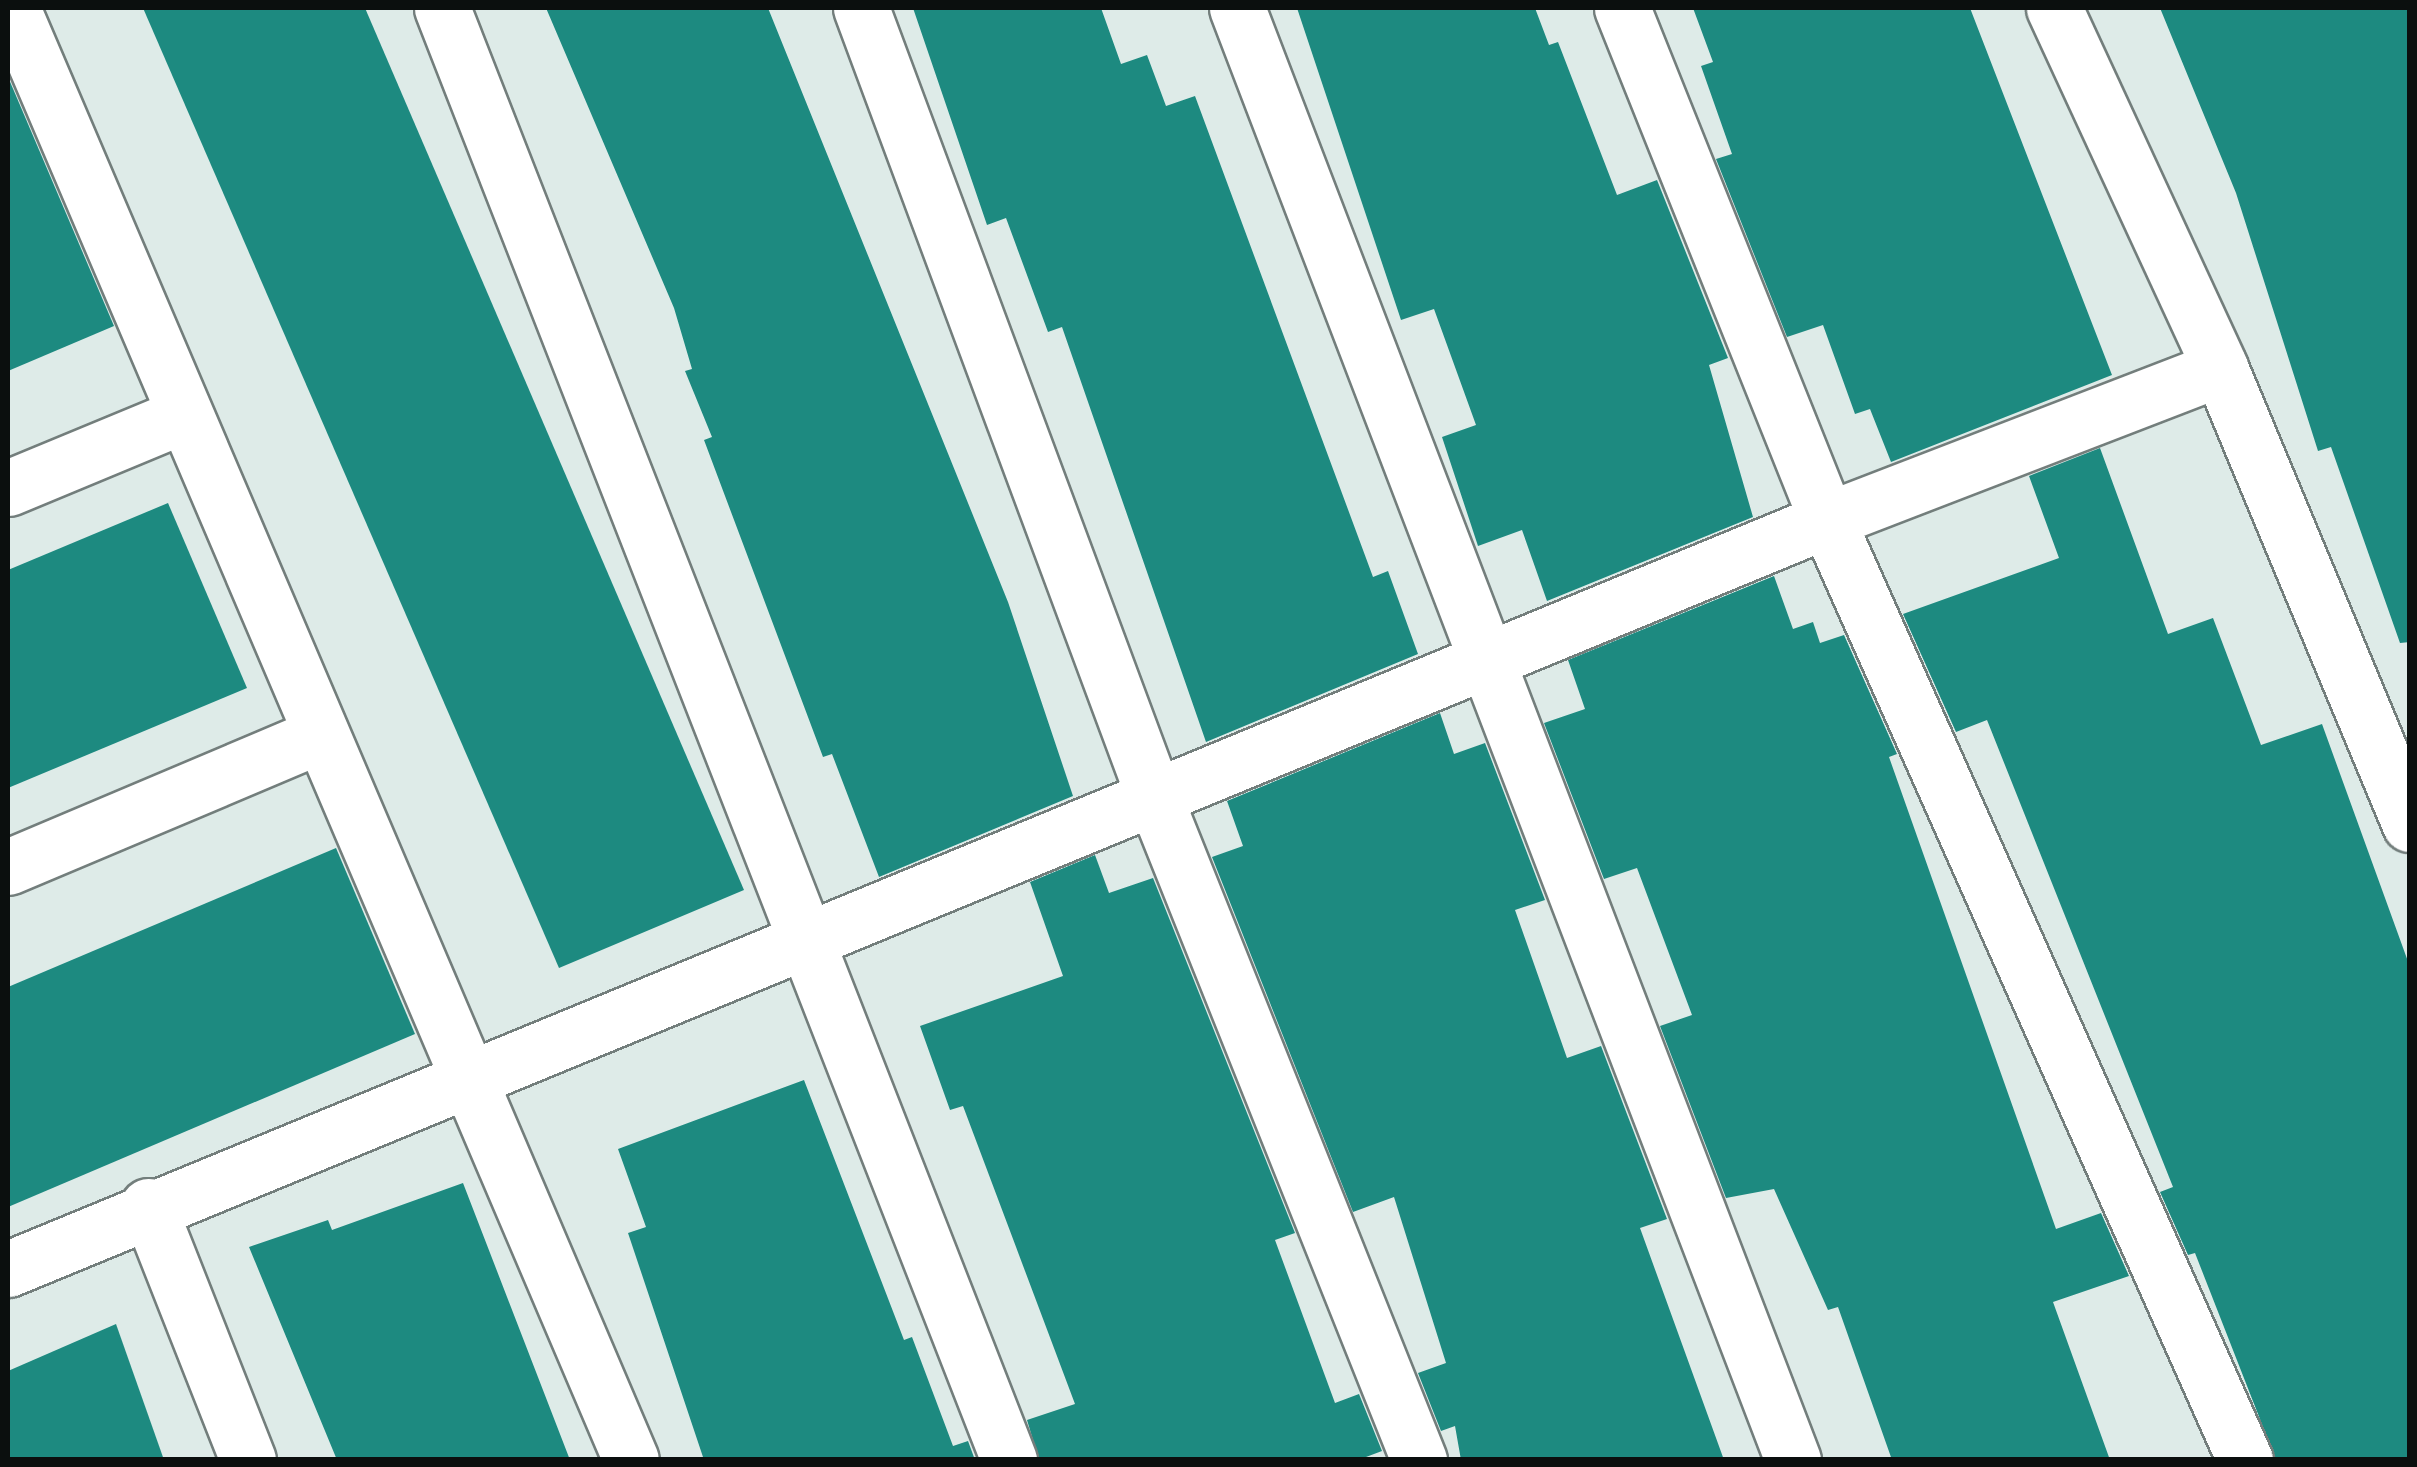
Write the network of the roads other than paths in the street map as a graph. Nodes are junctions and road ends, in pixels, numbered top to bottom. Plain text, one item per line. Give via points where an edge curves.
1 (442, 8) edge
2 (862, 8) edge
3 (1237, 8) edge
4 (1622, 8) edge
5 (2054, 8) edge
6 (17, 41) edge
7 (2220, 368) junction
8 (179, 416) junction
9 (8, 488) edge
10 (1827, 520) junction
11 (1486, 666) junction
12 (321, 735) junction
13 (1155, 799) junction
14 (2410, 824) edge
15 (8, 867) edge
16 (800, 942) junction
17 (469, 1083) junction
18 (148, 1206) junction
19 (8, 1269) edge
20 (248, 1460) edge
21 (631, 1460) edge
22 (1009, 1460) edge
23 (1419, 1460) edge
24 (1793, 1460) edge
25 (2246, 1460) edge

1 - 16 street
2 - 13 street
3 - 11 street
4 - 10 street
5 - 7 street
6 - 8 street
7 - 10 street
7 - 14 street
8 - 9 street
8 - 12 street
10 - 11 street
10 - 25 street
11 - 13 street
11 - 24 street
12 - 15 street
12 - 17 street
13 - 16 street
13 - 23 street
16 - 17 street
16 - 22 street
17 - 18 street
17 - 21 street
18 - 19 street
18 - 20 street

